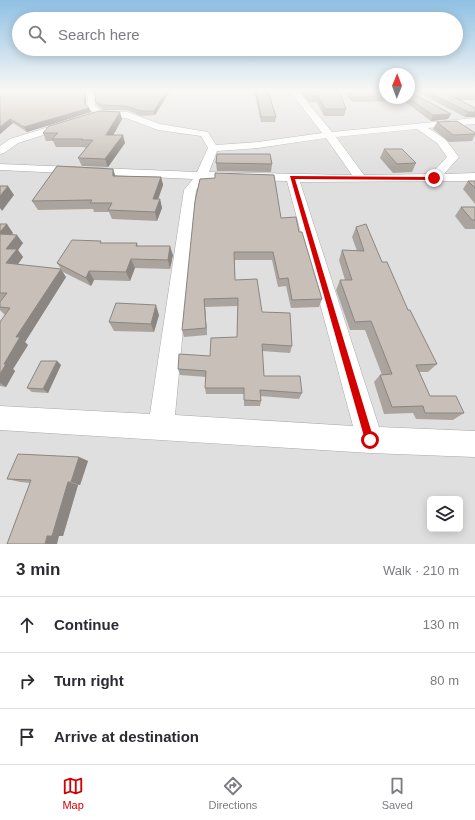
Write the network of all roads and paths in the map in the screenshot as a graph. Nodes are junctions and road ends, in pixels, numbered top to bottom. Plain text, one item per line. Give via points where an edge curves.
1 (92, 116) edge
2 (131, 116) edge
3 (314, 116) edge
4 (452, 116) edge
5 (475, 121) edge
6 (462, 122) junction
7 (418, 126) junction
8 (329, 135) junction
9 (213, 148) junction
10 (0, 151) edge
11 (0, 167) edge
12 (202, 175) junction
13 (292, 177) junction
14 (475, 177) edge
15 (360, 178) junction
16 (434, 178) junction
17 (0, 418) edge
18 (161, 426) junction
19 (370, 440) junction
20 (475, 444) edge

1 - 10 street via 14,141
2 - 9 street via 158,127 205,134
3 - 8 street
4 - 6 street
5 - 6 street
6 - 7 street
7 - 8 street
7 - 16 street via 441,141 453,157
8 - 9 street via 258,145
8 - 15 street
9 - 12 street
11 - 12 street
12 - 13 street
12 - 18 street via 190,190
13 - 15 street
13 - 19 street
14 - 16 street
15 - 16 street
17 - 18 street
18 - 19 street
19 - 20 street

